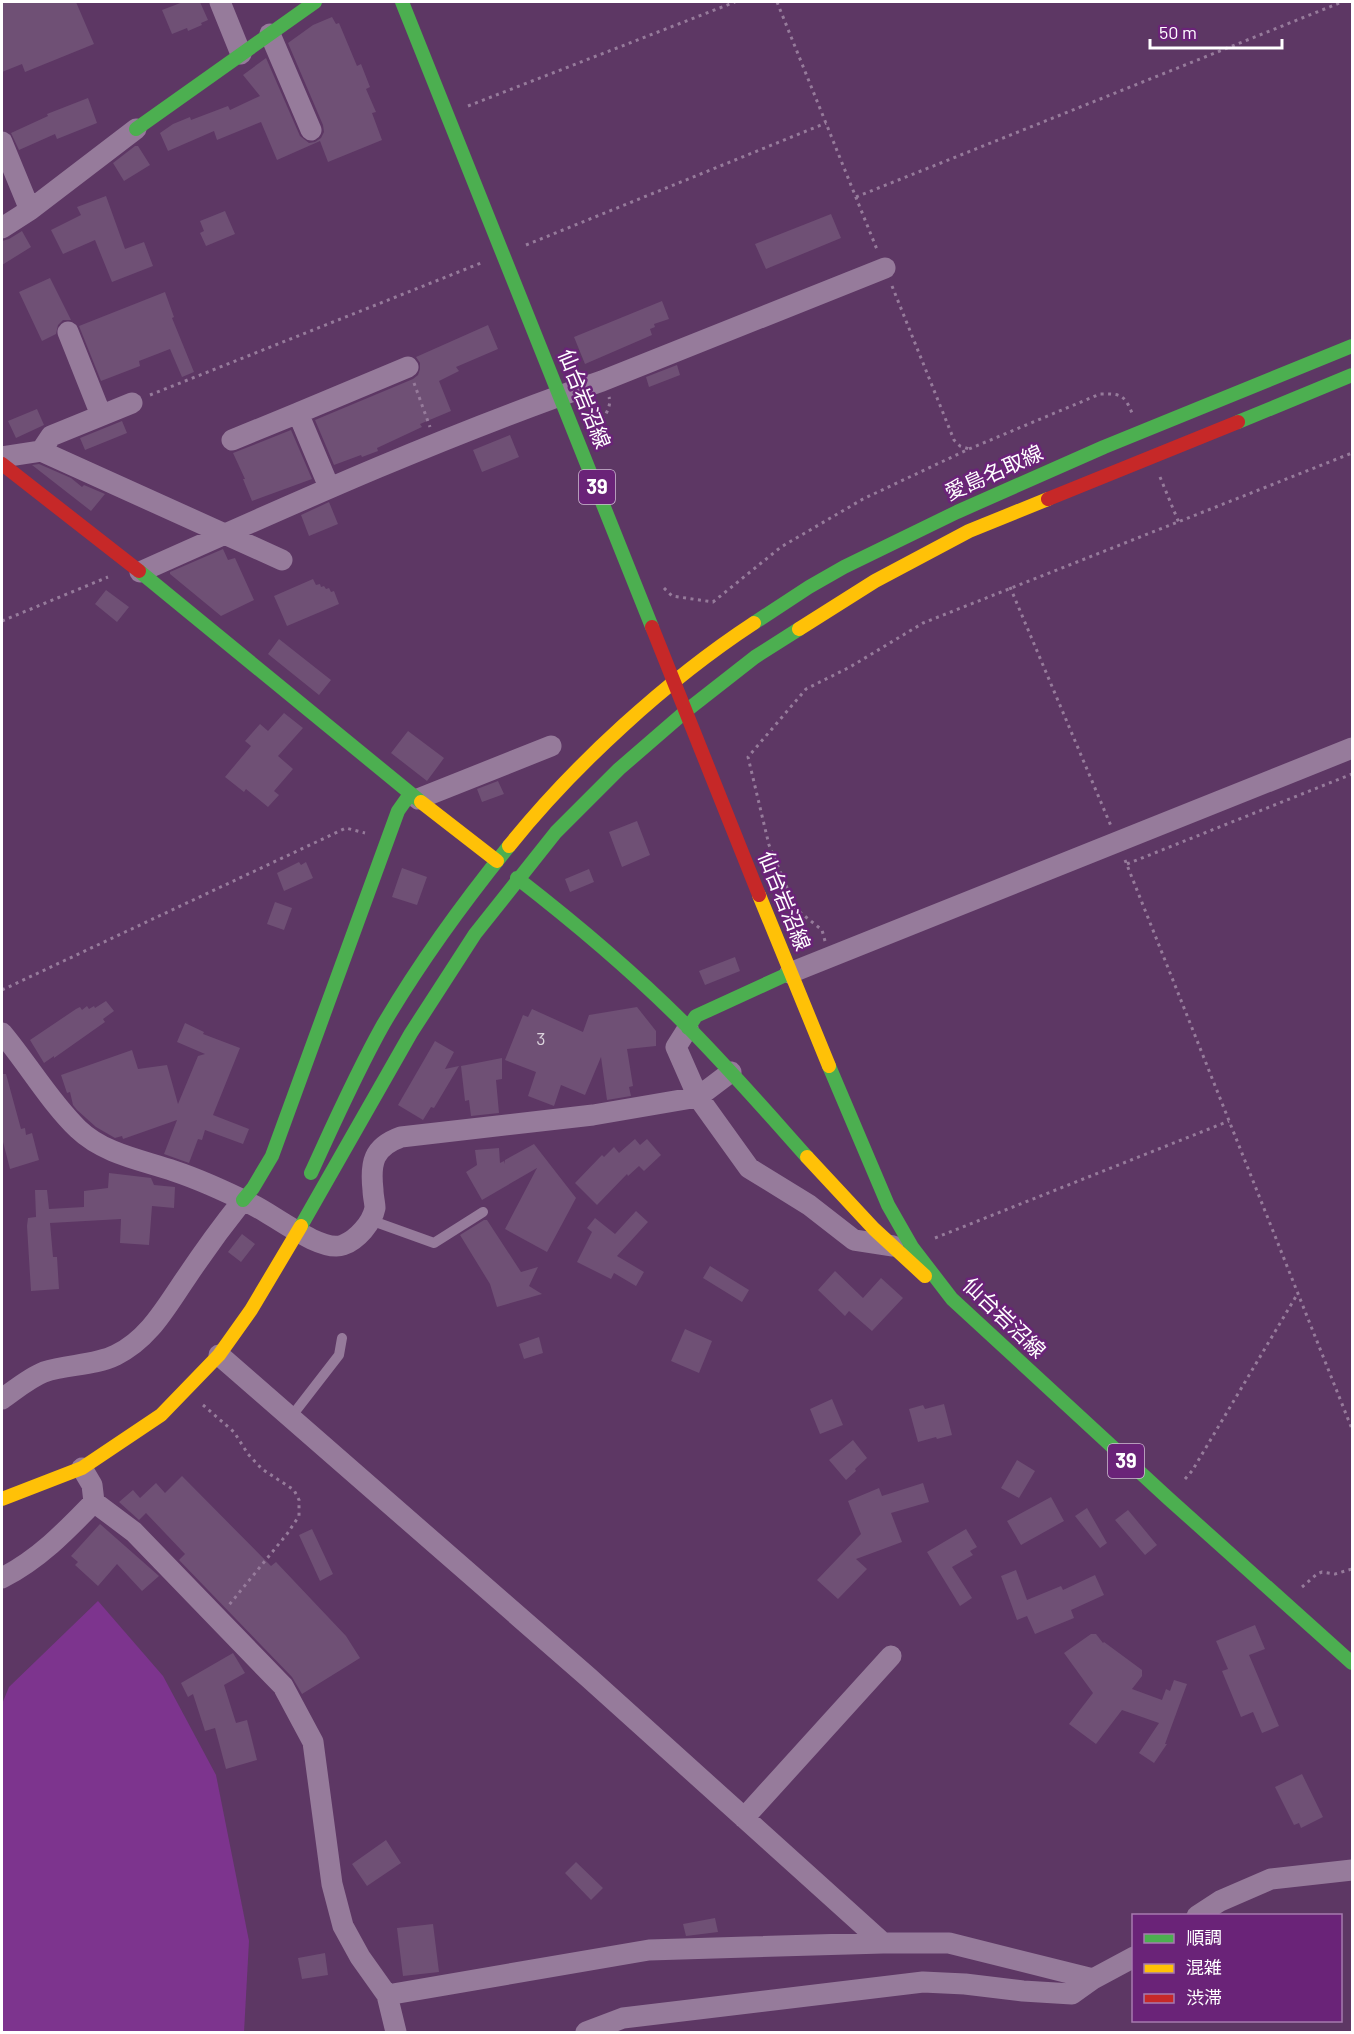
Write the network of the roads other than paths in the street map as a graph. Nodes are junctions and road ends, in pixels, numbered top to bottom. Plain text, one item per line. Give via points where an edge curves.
1 (220, 2) edge
2 (315, 2) edge
3 (402, 2) edge
4 (270, 34) junction
5 (241, 54) junction
6 (136, 129) joint
7 (311, 130) dead end
8 (2, 142) edge
9 (30, 210) junction
10 (2, 228) edge
11 (885, 268) road end
12 (68, 332) dead end
13 (1353, 346) edge
14 (408, 367) road end
15 (1353, 375) edge
16 (560, 396) junction
17 (132, 403) road end
18 (298, 413) junction
19 (101, 415) junction
20 (232, 441) dead end
21 (41, 451) junction
22 (2, 457) edge
23 (2, 464) edge
24 (329, 488) junction
25 (223, 535) junction
26 (282, 560) dead end
27 (140, 572) junction
28 (674, 682) junction
29 (686, 711) junction
30 (551, 746) dead end
31 (1353, 748) edge
32 (414, 796) junction
33 (497, 861) junction
34 (518, 878) junction
35 (790, 973) junction
36 (688, 1028) junction
37 (2, 1033) edge
38 (731, 1072) junction
39 (699, 1097) junction
40 (243, 1200) junction
41 (483, 1212) dead end
42 (370, 1220) junction
43 (298, 1231) junction
44 (889, 1245) junction
45 (912, 1247) junction
46 (952, 1299) junction
47 (342, 1338) dead end
48 (219, 1355) junction
49 (2, 1399) edge
50 (291, 1418) junction
51 (82, 1468) junction
52 (2, 1499) edge
53 (94, 1502) junction
54 (2, 1578) edge
55 (891, 1656) dead end
56 (1353, 1663) edge
57 (744, 1818) junction
58 (1353, 1870) edge
59 (1200, 1914) edge
60 (883, 1943) junction
61 (1132, 1957) edge
62 (1093, 1978) junction
63 (387, 1995) junction
64 (396, 2032) edge
65 (586, 2032) edge

1 - 5 street
2 - 4 street
3 - 16 street, 仙台岩沼線 / 39
4 - 5 street
4 - 7 street
5 - 6 street
6 - 9 street
8 - 9 street
9 - 10 street
11 - 16 street
12 - 19 street
13 - 28 street, 愛島名取線 via 1017,485 907,536 810,585 729,639
14 - 18 street
15 - 29 street, 愛島名取線 via 969,531 876,581 765,651
16 - 24 street
16 - 28 street, 仙台岩沼線 / 39
17 - 19 street
18 - 20 street
18 - 24 street
19 - 21 street via 51,436
21 - 22 street
21 - 25 street
23 - 27 street
24 - 25 street
25 - 26 street
25 - 27 street
27 - 32 street
28 - 29 street, 仙台岩沼線 / 39
28 - 33 street, 愛島名取線 via 576,772
29 - 34 street, 愛島名取線 via 591,796
29 - 35 street, 仙台岩沼線 / 39
30 - 32 street
31 - 35 street
32 - 33 street
32 - 40 street via 398,811 272,1156
33 - 43 street, 愛島名取線 via 427,955 368,1054 305,1187
34 - 36 street via 598,943
34 - 43 street, 愛島名取線 via 475,934 411,1033
35 - 36 street via 696,1016
35 - 45 street, 仙台岩沼線 / 39 via 888,1205
36 - 38 street
36 - 39 street via 676,1047
37 - 40 street via 79,1130 107,1149
38 - 39 street
38 - 44 street
39 - 42 street via 389,1141 372,1161 375,1209
39 - 44 street via 749,1168 809,1205 854,1240
40 - 43 street
40 - 49 street via 141,1339 115,1355 44,1372
41 - 42 lane via 434,1243
42 - 43 street via 357,1238 341,1246 324,1244
43 - 48 street, 愛島名取線
44 - 45 street
44 - 46 street
45 - 46 street, 仙台岩沼線 / 39
46 - 56 street, 仙台岩沼線 / 39
47 - 50 lane via 339,1355
48 - 50 street
48 - 51 street, 愛島名取線 via 160,1414
50 - 57 street
51 - 52 street, 愛島名取線
51 - 53 street via 92,1485
53 - 54 street via 39,1555
53 - 63 street via 134,1532 283,1686 313,1742 332,1884 343,1926
55 - 57 street
57 - 60 street
58 - 59 street via 1271,1879
60 - 62 street via 949,1943
60 - 63 street via 649,1950
61 - 62 street
62 - 65 street via 1072,1994 923,1982 623,2018
63 - 64 street

